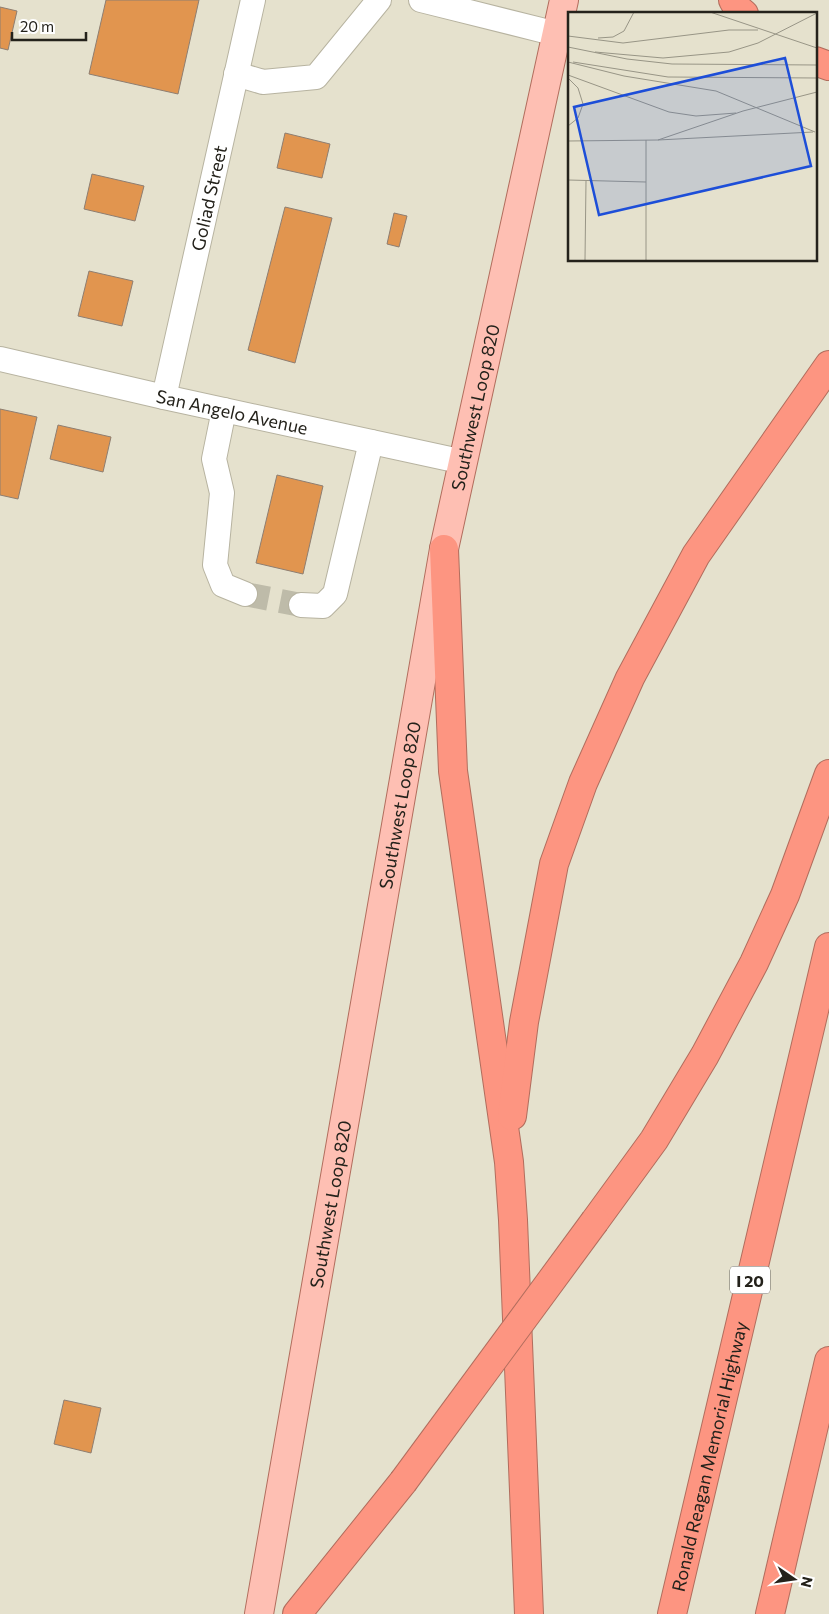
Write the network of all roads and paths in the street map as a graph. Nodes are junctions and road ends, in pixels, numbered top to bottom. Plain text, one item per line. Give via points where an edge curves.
1 (253, 0) edge
2 (379, 0) edge
3 (421, 0) edge
4 (564, 0) edge
5 (733, 0) edge
6 (742, 12) edge
7 (557, 34) junction
8 (816, 61) edge
9 (829, 66) edge
10 (236, 74) junction
11 (0, 359) edge
12 (829, 365) edge
13 (164, 397) junction
14 (224, 410) junction
15 (371, 442) junction
16 (464, 462) junction
17 (444, 549) junction
18 (245, 594) tunnel mouth
19 (301, 605) tunnel mouth
20 (829, 774) edge
21 (829, 947) edge
22 (509, 1162) junction
23 (829, 1362) edge
24 (259, 1614) edge
25 (296, 1614) edge
26 (529, 1614) edge
27 (672, 1614) edge
28 (770, 1614) edge

1 - 10 street, Goliad Street
2 - 10 street via 316,78 263,82
3 - 7 street
4 - 7 main road, Southwest Loop 820
5 - 6 highway
7 - 16 main road, Southwest Loop 820
8 - 9 highway
10 - 13 street, Goliad Street
11 - 13 street, San Angelo Avenue
12 - 22 highway via 696,555 630,678 583,783 554,864 524,1022
13 - 14 street, San Angelo Avenue
14 - 15 street, San Angelo Avenue
14 - 18 street via 214,459 222,493 215,565 223,585
15 - 16 street, San Angelo Avenue
15 - 19 street via 335,594 323,606
16 - 17 main road, Southwest Loop 820
17 - 22 highway via 453,771
17 - 24 main road, Southwest Loop 820
20 - 25 highway, bridge via 785,895 754,963 705,1055 654,1140 403,1482
21 - 27 highway, Ronald Reagan Memorial Highway / I 20
22 - 26 highway
23 - 28 highway

